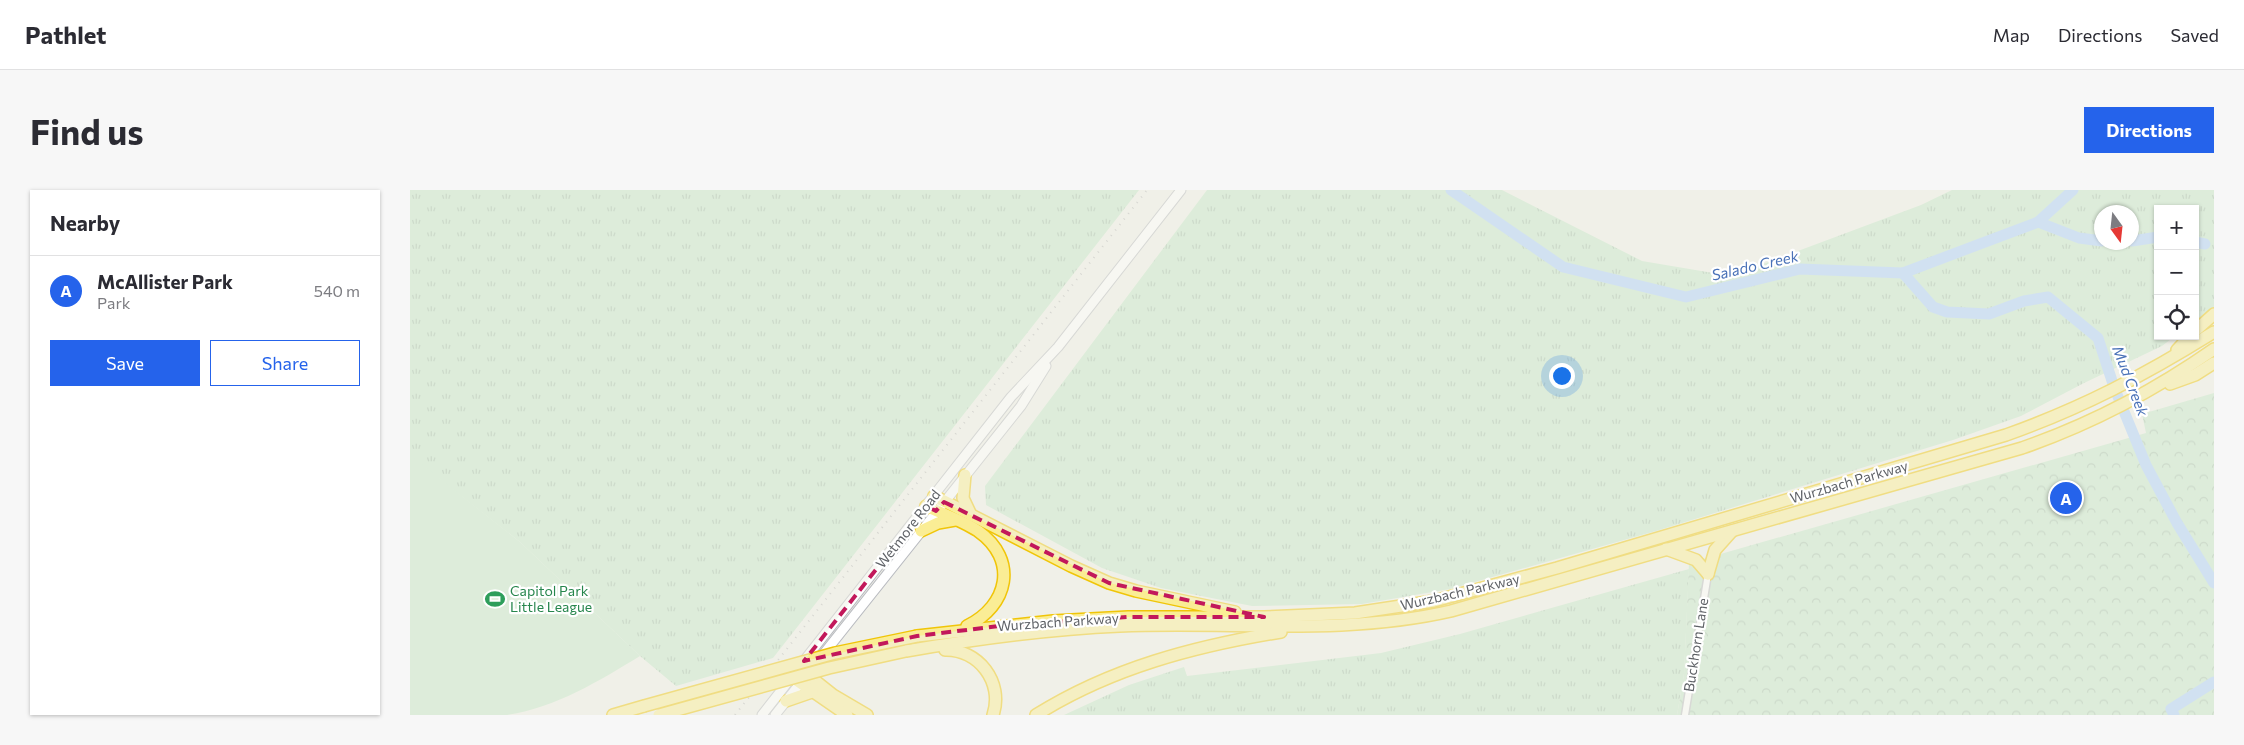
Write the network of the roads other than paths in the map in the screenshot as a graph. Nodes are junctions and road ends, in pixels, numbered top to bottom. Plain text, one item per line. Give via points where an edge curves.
1 (1181, 190) edge
2 (2214, 314) edge
3 (2199, 327) edge
4 (2214, 332) edge
5 (2186, 340) edge
6 (1058, 347) junction
7 (2214, 349) edge
8 (2165, 362) junction
9 (2214, 363) edge
10 (2148, 392) junction
11 (965, 476) junction
12 (935, 504) junction
13 (972, 517) junction
14 (955, 520) junction
15 (1734, 529) junction
16 (921, 531) junction
17 (1665, 549) junction
18 (1708, 574) junction
19 (1264, 617) junction
20 (1331, 626) junction
21 (959, 630) junction
22 (906, 651) junction
23 (822, 654) junction
24 (800, 675) junction
25 (812, 692) junction
26 (829, 692) junction
27 (786, 701) junction
28 (612, 715) edge
29 (660, 715) edge
30 (762, 715) edge
31 (775, 715) edge
32 (847, 715) edge
33 (867, 715) edge
34 (993, 715) edge
35 (1036, 715) edge
36 (1685, 715) edge

1 - 6 main road, Wetmore Road
2 - 3 highway
4 - 8 highway, Wurzbach Parkway
5 - 8 highway
6 - 11 main road, Wetmore Road via 1021,406
6 - 12 main road, Wetmore Road via 1011,397
7 - 10 highway, Wurzbach Parkway
8 - 19 highway, Wurzbach Parkway via 2086,404 1997,438 1477,591 1355,613
9 - 10 highway via 2194,375
10 - 15 highway, Wurzbach Parkway via 2088,422 2022,448
11 - 12 main road, Wetmore Road
11 - 13 highway via 962,498
12 - 13 highway
12 - 14 highway
12 - 16 main road, Wetmore Road
12 - 24 main road, Wetmore Road
13 - 19 highway via 1109,583 1197,605
14 - 16 highway via 939,522
14 - 21 highway via 977,530 993,545 1001,562 1004,580 1001,595 990,611
15 - 17 highway, Wurzbach Parkway
15 - 18 highway via 1716,550
16 - 23 main road, Wetmore Road
17 - 18 highway via 1696,560
17 - 20 highway, Wurzbach Parkway via 1444,613 1390,622
18 - 36 street, Buckhorn Lane
19 - 21 highway, Wurzbach Parkway via 1128,617
20 - 22 highway, Wurzbach Parkway via 1120,626 981,638
20 - 35 highway via 1223,641 1162,657 1100,682
21 - 28 highway, Wurzbach Parkway, bridge via 835,653
22 - 29 highway, Wurzbach Parkway, bridge via 829,668
22 - 34 highway via 955,649 973,656 990,675 995,699
23 - 24 main road, Wetmore Road
23 - 26 highway via 821,669
24 - 25 highway
24 - 26 highway
24 - 27 main road, Wetmore Road
24 - 30 main road, Wetmore Road
25 - 27 highway
25 - 32 highway
26 - 33 highway
27 - 31 main road, Wetmore Road

